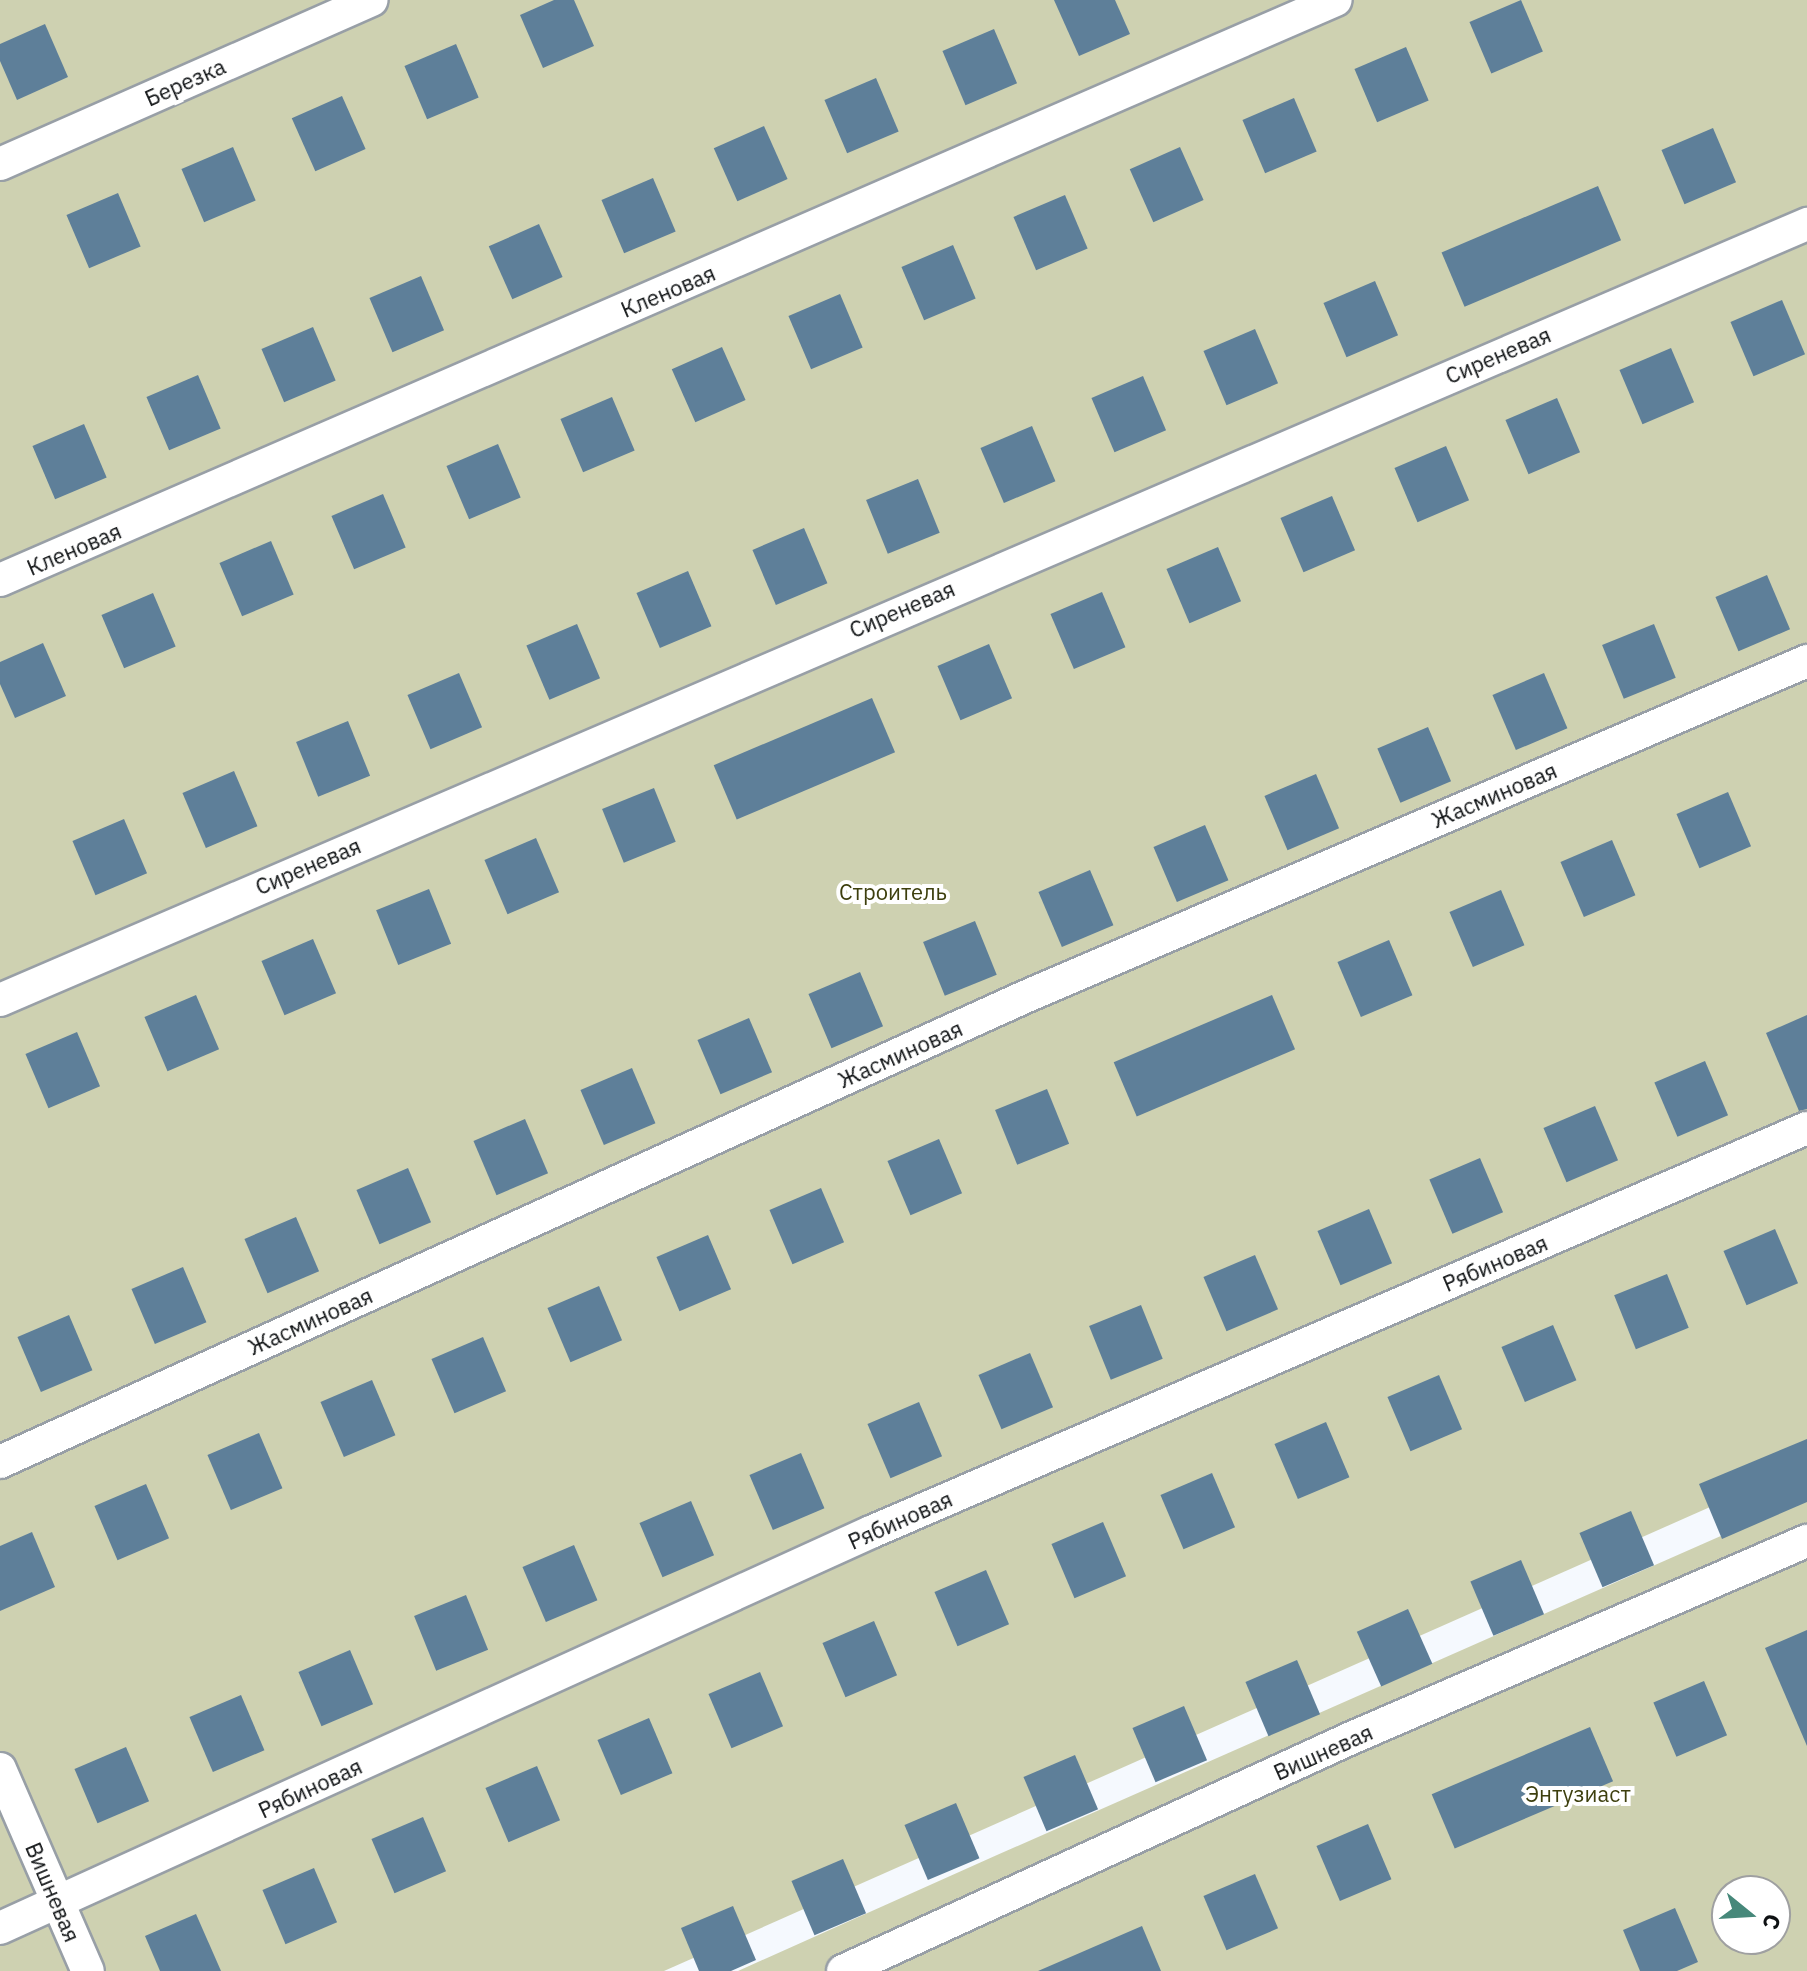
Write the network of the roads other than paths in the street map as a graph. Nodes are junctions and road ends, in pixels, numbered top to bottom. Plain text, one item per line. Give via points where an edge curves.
1 (371, 0) edge
2 (1336, 0) edge
3 (0, 164) edge
4 (1807, 224) edge
5 (0, 580) edge
6 (1807, 661) edge
7 (0, 1000) edge
8 (1807, 1128) edge
9 (0, 1462) edge
10 (1807, 1541) edge
11 (0, 1769) edge
12 (58, 1903) junction
13 (0, 1928) edge
14 (88, 1971) edge
15 (843, 1971) edge

1 - 3 street, Березка
2 - 5 street, Кленовая
4 - 7 street, Сиреневая
6 - 9 street, Жасминовая via 1020,999
8 - 12 street, Рябиновая via 871,1532
10 - 15 street, Вишневая via 1349,1739
11 - 12 street, Вишневая
12 - 13 street, Рябиновая
12 - 14 street, Вишневая

